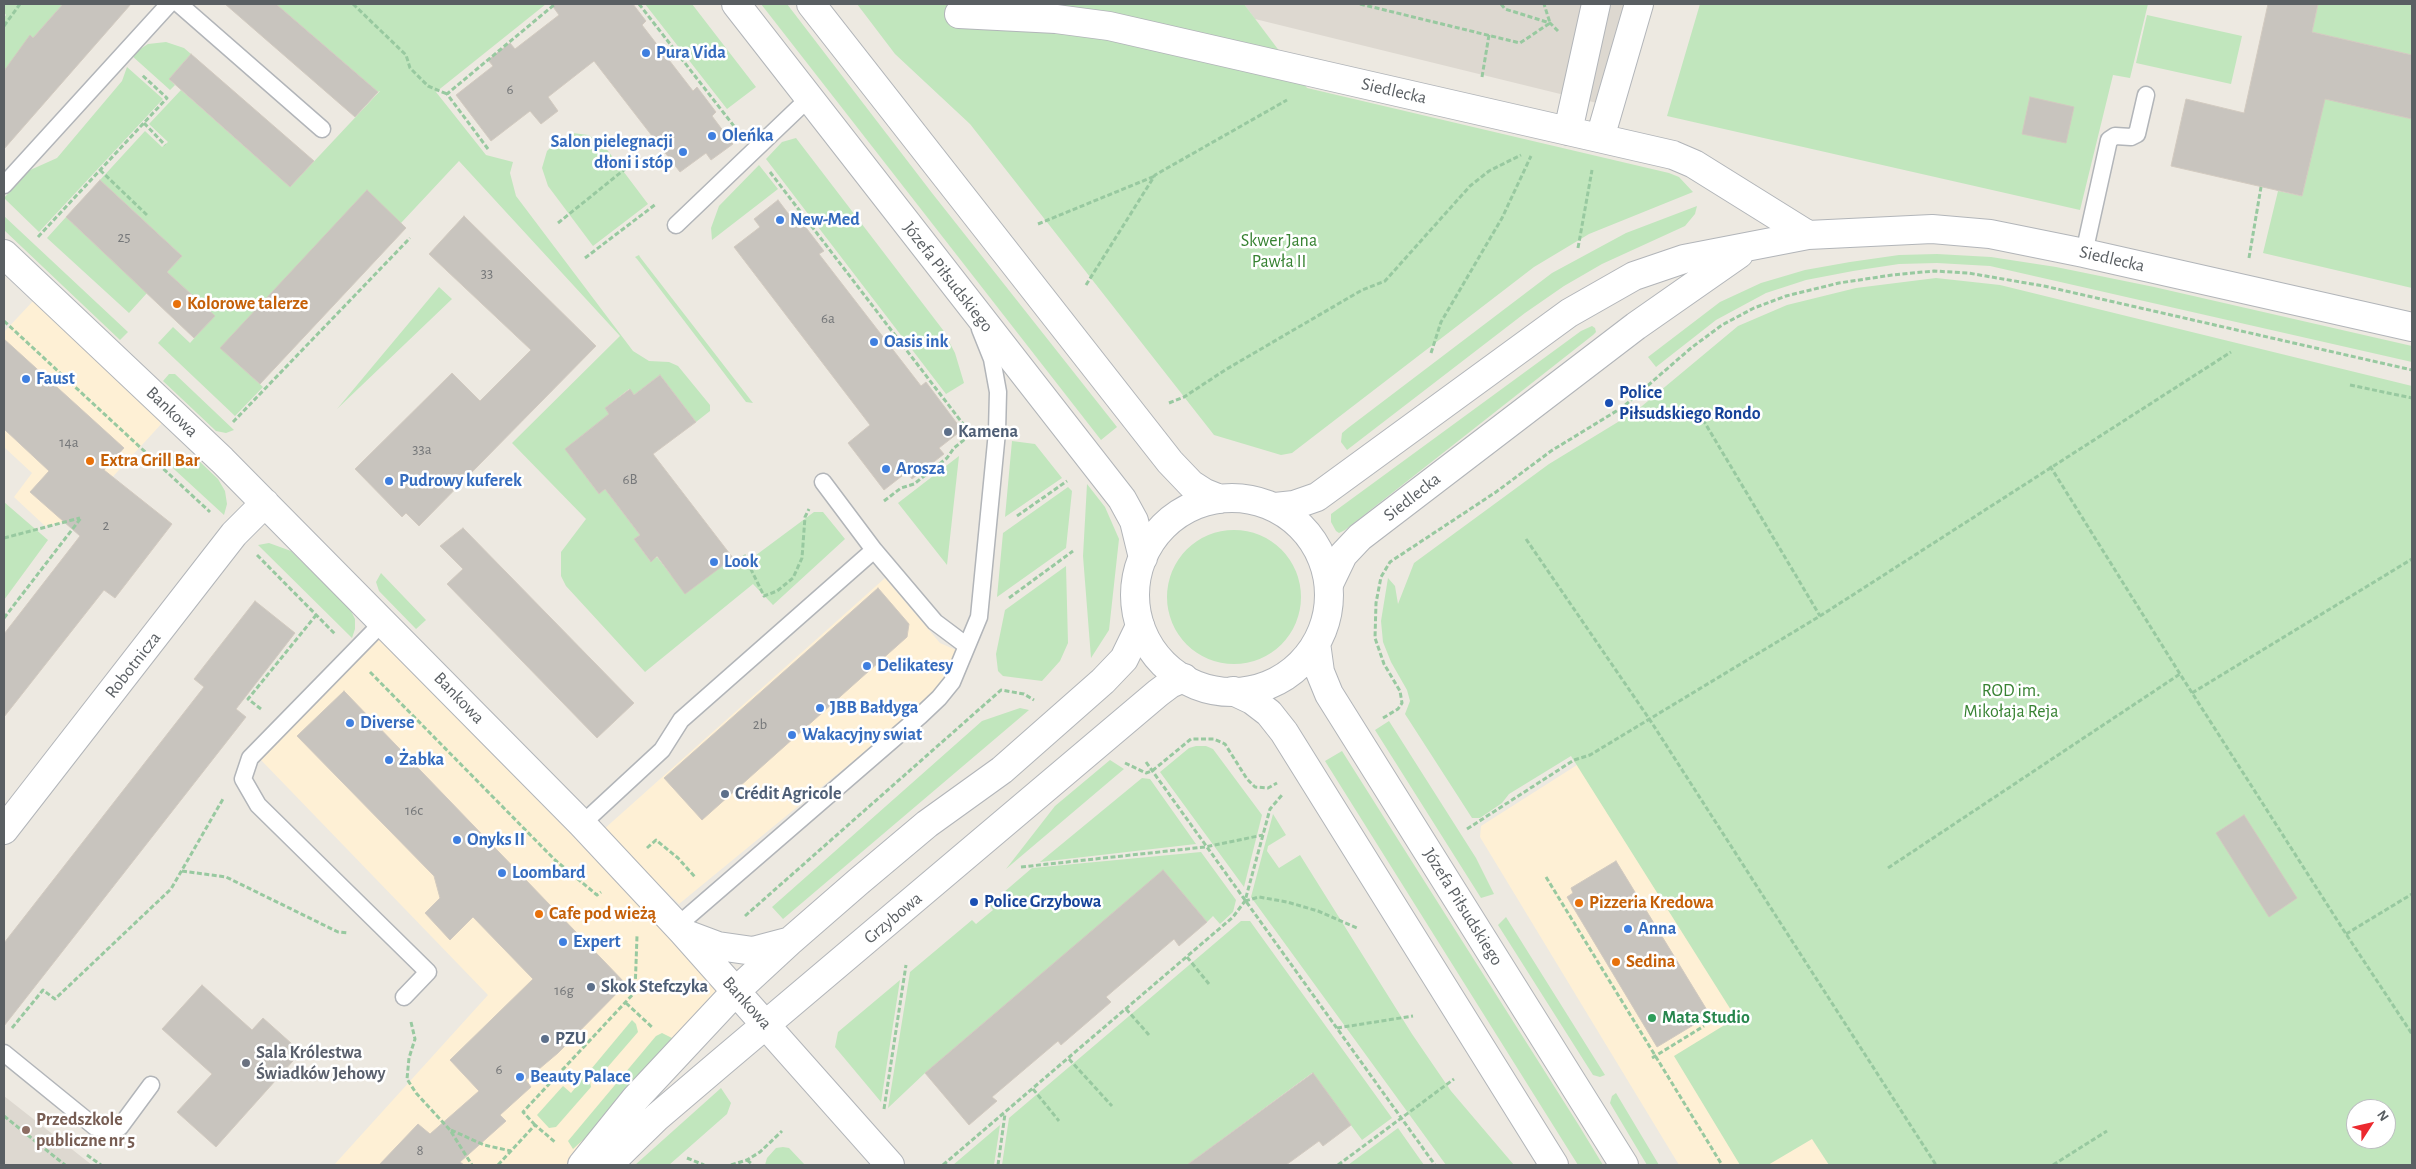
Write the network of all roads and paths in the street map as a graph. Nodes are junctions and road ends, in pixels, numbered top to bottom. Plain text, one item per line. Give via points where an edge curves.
1 (20, 4) edge
2 (169, 4) edge
3 (179, 4) edge
4 (353, 4) edge
5 (555, 4) edge
6 (639, 4) edge
7 (736, 4) edge
8 (811, 4) edge
9 (1360, 4) edge
10 (1502, 4) edge
11 (1544, 4) edge
12 (1596, 4) edge
13 (1640, 4) edge
14 (959, 14) dead end
15 (1550, 23) junction
16 (4, 26) edge
17 (1489, 35) junction
18 (121, 55) junction
19 (1584, 61) junction
20 (1328, 76) junction
21 (1482, 78) dead end
22 (447, 94) junction
23 (2146, 95) dead end
24 (809, 98) junction
25 (144, 123) junction
26 (322, 129) dead end
27 (1549, 135) junction
28 (1600, 138) junction
29 (165, 144) dead end
30 (488, 149) dead end
31 (754, 151) junction
32 (630, 165) dead end
33 (100, 170) junction
34 (1156, 175) junction
35 (4, 185) edge
36 (2261, 187) dead end
37 (659, 202) dead end
38 (148, 216) dead end
39 (558, 224) dead end
40 (1038, 224) dead end
41 (676, 225) dead end
42 (1808, 235) junction
43 (38, 237) dead end
44 (410, 238) dead end
45 (1751, 246) junction
46 (1578, 248) dead end
47 (2084, 253) junction
48 (4, 254) edge
49 (585, 258) dead end
50 (2249, 261) dead end
51 (1086, 285) dead end
52 (964, 298) junction
53 (4, 321) edge
54 (2412, 327) edge
55 (2231, 352) dead end
56 (1431, 353) dead end
57 (2412, 370) edge
58 (2350, 384) dead end
59 (2412, 398) edge
60 (1169, 403) dead end
61 (1699, 413) dead end
62 (234, 422) dead end
63 (976, 430) dead end
64 (971, 434) junction
65 (2050, 466) junction
66 (1072, 478) dead end
67 (823, 482) joint
68 (1220, 499) junction
69 (884, 501) dead end
70 (265, 503) junction
71 (202, 504) dead end
72 (1275, 507) junction
73 (1012, 519) dead end
74 (4, 538) edge
75 (1526, 539) dead end
76 (874, 550) junction
77 (1073, 551) dead end
78 (254, 552) dead end
79 (744, 555) dead end
80 (1143, 558) junction
81 (2412, 559) edge
82 (1329, 584) junction
83 (1008, 599) dead end
84 (317, 614) junction
85 (1820, 616) junction
86 (4, 618) edge
87 (384, 621) junction
88 (1140, 626) junction
89 (1316, 643) junction
90 (967, 646) junction
91 (352, 653) junction
92 (2180, 674) junction
93 (1184, 678) junction
94 (1233, 691) junction
95 (2192, 693) junction
96 (1024, 694) dead end
97 (1379, 720) dead end
98 (1650, 720) junction
99 (282, 725) junction
100 (1122, 761) dead end
101 (1146, 762) dead end
102 (1152, 771) junction
103 (243, 779) junction
104 (1282, 780) dead end
105 (1282, 795) dead end
106 (582, 824) junction
107 (1467, 829) dead end
108 (4, 830) edge
109 (1263, 835) junction
110 (1206, 847) junction
111 (646, 850) dead end
112 (685, 866) dead end
113 (1021, 867) dead end
114 (1888, 868) dead end
115 (182, 871) junction
116 (1546, 877) dead end
117 (607, 886) dead end
118 (2412, 894) edge
119 (1245, 902) junction
120 (757, 907) dead end
121 (1357, 928) dead end
122 (680, 929) junction
123 (2346, 934) junction
124 (637, 936) dead end
125 (395, 938) junction
126 (788, 942) junction
127 (1187, 957) junction
128 (906, 964) dead end
129 (1209, 984) dead end
130 (736, 991) junction
131 (404, 997) joint
132 (626, 1003) junction
133 (1126, 1009) junction
134 (1413, 1016) dead end
135 (767, 1025) junction
136 (1704, 1026) dead end
137 (653, 1028) dead end
138 (1337, 1028) junction
139 (2412, 1034) edge
140 (1149, 1035) dead end
141 (6, 1036) dead end
142 (4, 1054) edge
143 (1653, 1057) junction
144 (1069, 1059) junction
145 (1454, 1079) dead end
146 (152, 1085) dead end
147 (1033, 1089) junction
148 (1112, 1106) dead end
149 (884, 1112) dead end
150 (1005, 1113) junction
151 (4, 1116) edge
152 (1401, 1119) junction
153 (1059, 1121) dead end
154 (535, 1125) junction
155 (450, 1130) junction
156 (782, 1131) dead end
157 (2107, 1131) dead end
158 (555, 1142) dead end
159 (511, 1151) junction
160 (687, 1158) dead end
161 (747, 1160) junction
162 (65, 1165) edge
163 (472, 1165) edge
164 (498, 1165) edge
165 (582, 1165) edge
166 (608, 1165) edge
167 (704, 1165) edge
168 (730, 1165) edge
169 (753, 1165) edge
170 (890, 1165) edge
171 (943, 1165) edge
172 (998, 1165) edge
173 (1338, 1165) edge
174 (1435, 1165) edge
175 (1554, 1165) edge
176 (1624, 1165) edge
177 (1722, 1165) edge
178 (1936, 1165) edge
179 (2053, 1165) edge

1 - 16 path
2 - 18 lane
3 - 26 lane
4 - 22 path via 406,55 410,68 428,86
5 - 22 path
6 - 31 path
7 - 24 street, Józefa Piłsudskiego
8 - 68 street via 1170,462 1191,484
9 - 17 path
10 - 15 path via 1505,8
11 - 15 path
12 - 19 street
13 - 28 street
14 - 20 street, Siedlecka via 1056,19 1110,26
15 - 17 path via 1520,43
15 - 19 path
17 - 21 path
18 - 25 path via 167,98
18 - 35 lane
19 - 27 street
20 - 27 street, Siedlecka
20 - 34 path
22 - 30 path
23 - 47 lane via 2137,134 2115,136 2110,140
24 - 31 lane
24 - 52 street, Józefa Piłsudskiego
25 - 29 path
25 - 33 path
27 - 28 street, Siedlecka
27 - 56 path via 1441,322
27 - 60 path via 1470,186 1385,281 1362,290
28 - 42 street, Siedlecka via 1673,155 1694,164
28 - 46 path
31 - 41 lane
31 - 64 path
32 - 39 path
33 - 38 path
33 - 43 path
34 - 40 path
34 - 51 path
36 - 50 path
37 - 49 path
42 - 45 street, Siedlecka
42 - 47 street, Siedlecka via 1932,228 1990,234
44 - 62 path
45 - 72 street, Siedlecka via 1684,258 1634,276 1569,313 1317,497
45 - 82 street, Siedlecka via 1636,326 1360,537 1343,555
47 - 54 street, Siedlecka
48 - 70 street, Bankowa
52 - 80 street, Józefa Piłsudskiego via 1122,499 1134,521
52 - 90 lane via 992,359 998,392 980,609
53 - 71 path
55 - 65 path
57 - 97 path via 2044,286 1968,274 1934,271 1892,275 1786,296 1722,325 1661,372 1623,407 1551,451 1496,492 1390,562 1381,577 1375,638 1384,664 1400,691 1402,703
58 - 59 path
61 - 85 path
63 - 64 path
64 - 69 path via 954,448 948,458 914,484 901,488
65 - 85 path
65 - 92 path
66 - 73 path
67 - 76 lane
67 - 79 path via 805,517 802,558 793,578 777,591 764,596
68 - 72 street via 1247,499
68 - 80 street via 1195,505 1174,518 1156,536
70 - 87 street, Bankowa
70 - 108 street, Robotnicza via 234,534
72 - 82 street via 1296,522 1314,543
74 - 86 path via 81,518
75 - 98 path
76 - 90 lane via 935,622
76 - 106 lane via 681,720 662,750
77 - 83 path
78 - 84 path
80 - 88 street via 1135,588
81 - 95 path
82 - 89 street via 1325,622
84 - 91 path
84 - 99 path via 248,699
85 - 98 path
87 - 91 lane
87 - 106 street, Bankowa
88 - 93 street via 1153,650
88 - 126 street via 1124,659 1103,681 1002,770 927,824
89 - 94 street via 1303,661 1282,678 1259,688
89 - 176 street, Józefa Piłsudskiego via 1320,672 1329,694
90 - 122 lane via 952,682 939,698
91 - 99 lane
91 - 117 path via 555,860 598,895
92 - 95 path
92 - 114 path
93 - 94 street via 1209,688
93 - 135 street, Grzybowa via 1158,693
94 - 175 street via 1269,712 1284,732
95 - 123 path
96 - 120 path via 1001,690
98 - 107 path via 1590,755 1574,760
98 - 178 path
99 - 103 lane via 250,758
100 - 102 path via 1146,774
101 - 102 path
102 - 104 path via 1191,740 1201,738 1225,744 1255,787 1268,788
102 - 110 path
103 - 115 path via 222,799
103 - 125 lane via 258,805
105 - 109 path via 1270,809
106 - 122 street, Bankowa
109 - 110 path
109 - 119 path
110 - 113 path
110 - 119 path
111 - 112 path via 656,840
115 - 125 path via 226,877 338,932
115 - 141 path via 171,889 55,999 43,990
116 - 143 path
118 - 123 path
119 - 121 path via 1259,897 1287,902
119 - 127 path via 1233,917
119 - 138 path
122 - 126 street via 718,946 753,951
122 - 130 street, Bankowa
123 - 139 path
124 - 132 path via 635,992
125 - 131 lane via 428,972
126 - 130 street
127 - 129 path
127 - 133 path
128 - 149 path
130 - 135 street, Bankowa
130 - 165 street via 636,1098
131 - 155 path via 415,1039 407,1079
132 - 137 path
132 - 154 path via 522,1112
133 - 140 path
133 - 144 path
134 - 138 path
135 - 166 street, Grzybowa via 657,1117
135 - 170 street, Bankowa
136 - 143 path
138 - 152 path
142 - 146 lane via 95,1127 112,1131 120,1126
143 - 177 path
144 - 147 path
144 - 148 path
145 - 152 path
147 - 150 path
147 - 153 path
150 - 171 path
150 - 172 path
151 - 162 path
152 - 173 path
152 - 174 path
154 - 158 path
154 - 159 path
155 - 159 path via 484,1145
155 - 163 path
156 - 161 path
157 - 179 path
159 - 164 path
160 - 167 path
161 - 168 path
161 - 169 path

